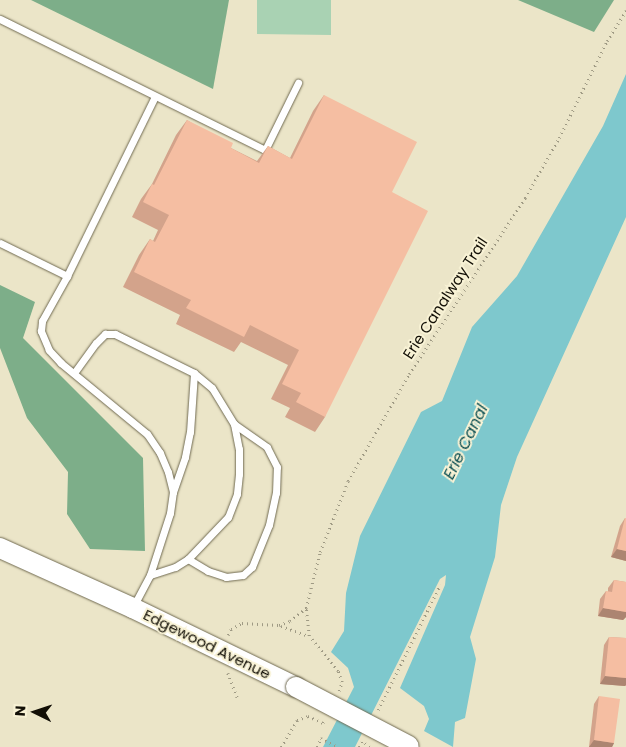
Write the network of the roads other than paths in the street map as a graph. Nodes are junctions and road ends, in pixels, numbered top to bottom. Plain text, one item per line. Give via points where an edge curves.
1 (0, 19) edge
2 (298, 83) dead end
3 (155, 96) junction
4 (0, 243) edge
5 (67, 276) junction
6 (74, 373) junction
7 (194, 373) junction
8 (234, 424) junction
9 (173, 492) junction
10 (0, 548) edge
11 (188, 559) junction
12 (150, 575) junction
13 (133, 608) junction
14 (410, 746) edge

1 - 3 lane
2 - 3 lane via 265,150
3 - 5 lane
4 - 5 lane
5 - 6 lane via 42,321 41,331 49,350
6 - 7 lane via 86,352 105,334 114,334
6 - 9 lane via 147,434 160,453
7 - 8 lane via 212,388
7 - 9 lane via 188,440
8 - 11 lane via 239,449 238,494 228,517
8 - 11 lane via 267,447 277,467 276,493 269,525 252,567 243,574 226,577
9 - 12 lane via 170,513
10 - 13 street, Edgewood Avenue
11 - 12 lane
12 - 13 lane
13 - 14 street, Edgewood Avenue, bridge

